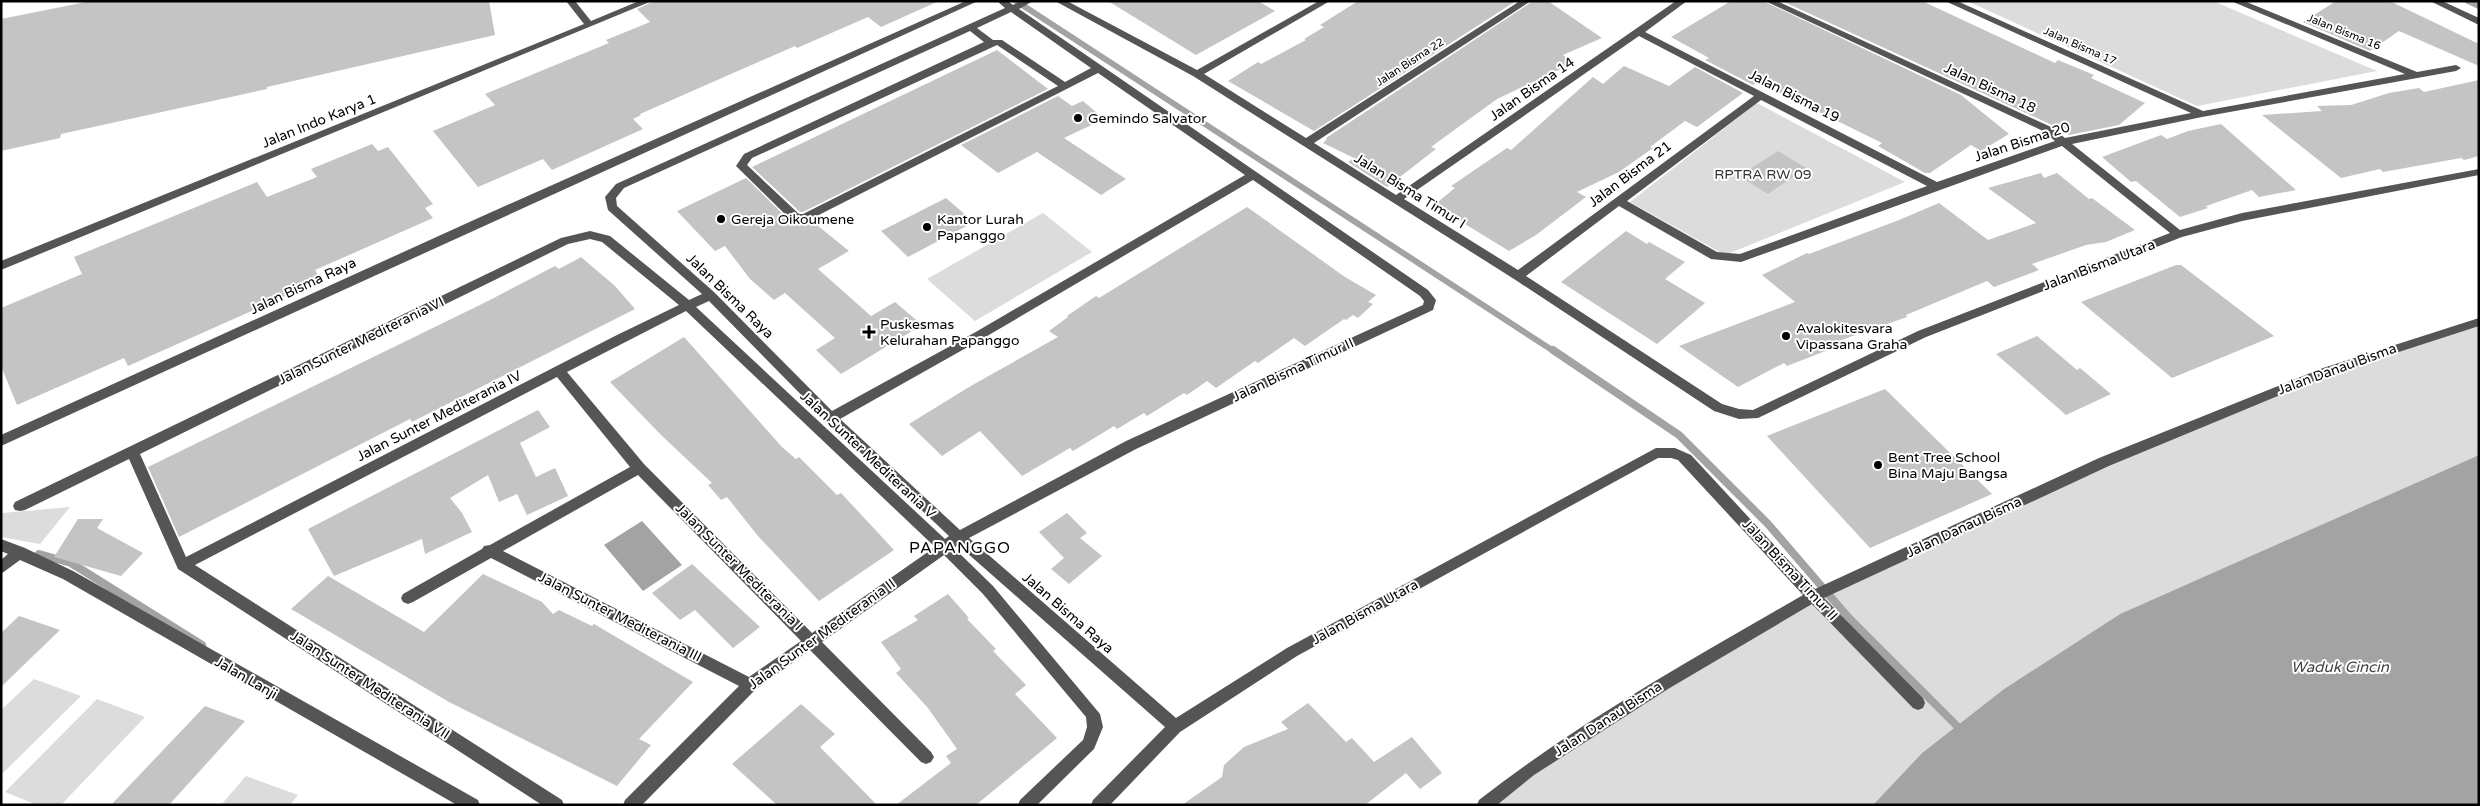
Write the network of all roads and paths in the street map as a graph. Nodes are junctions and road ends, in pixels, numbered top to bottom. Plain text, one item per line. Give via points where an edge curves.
1 (570, 1) edge
2 (648, 1) edge
3 (974, 1) edge
4 (1001, 1) edge
5 (1059, 1) edge
6 (1326, 1) edge
7 (1527, 1) edge
8 (1769, 1) edge
9 (1949, 1) edge
10 (2235, 1) edge
11 (2434, 1) edge
12 (1680, 2) edge
13 (1021, 5) edge
14 (2479, 22) edge
15 (590, 25) junction
16 (970, 26) junction
17 (1638, 32) junction
18 (991, 43) junction
19 (1099, 68) junction
20 (2456, 68) dead end
21 (1197, 74) junction
22 (2415, 75) junction
23 (1065, 86) junction
24 (1760, 95) junction
25 (2202, 114) junction
26 (2064, 142) junction
27 (1306, 143) junction
28 (2479, 172) edge
29 (1253, 174) junction
30 (1936, 186) junction
31 (1396, 200) junction
32 (1619, 201) junction
33 (2178, 234) junction
34 (590, 235) joint
35 (1, 266) edge
36 (1518, 276) junction
37 (710, 295) junction
38 (688, 306) junction
39 (2479, 322) edge
40 (559, 371) junction
41 (1739, 414) joint
42 (831, 418) junction
43 (1, 441) edge
44 (134, 453) junction
45 (1656, 454) joint
46 (639, 468) junction
47 (20, 506) dead end
48 (959, 538) junction
49 (1, 545) edge
50 (944, 548) junction
51 (489, 550) junction
52 (20, 552) junction
53 (183, 566) junction
54 (1, 568) edge
55 (1817, 594) junction
56 (408, 598) dead end
57 (811, 640) junction
58 (750, 685) junction
59 (1918, 703) dead end
60 (1175, 727) junction
61 (926, 757) dead end
62 (472, 805) edge
63 (556, 805) edge
64 (631, 805) edge
65 (1026, 805) edge
66 (1099, 805) edge
67 (1485, 805) edge

1 - 15 street
2 - 15 street, Jalan Indo Karya 1
3 - 43 street, Jalan Bisma Raya
4 - 13 street, Jalan Bisma Timur II
5 - 21 street, Jalan Bisma Timur I
6 - 21 street
7 - 27 street, Jalan Bisma 22
8 - 26 street, Jalan Bisma 18 via 2047,129
9 - 25 street, Jalan Bisma 17
10 - 22 street, Jalan Bisma 16
11 - 14 street
12 - 17 street, Jalan Bisma 14
13 - 16 street, Jalan Bisma Raya
13 - 19 street, Jalan Bisma Timur II
15 - 35 street, Jalan Indo Karya 1
16 - 18 street
16 - 37 street, Jalan Bisma Raya via 620,186 610,196 612,207
17 - 24 street, Jalan Bisma 19
17 - 31 street, Jalan Bisma 14
18 - 23 street via 1003,43
18 - 23 street via 748,156 741,166 796,218 804,218
19 - 23 street
19 - 29 street, Jalan Bisma Timur II
20 - 22 street, Jalan Bisma 20
21 - 27 street, Jalan Bisma Timur I
22 - 25 street, Jalan Bisma 20
24 - 30 street, Jalan Bisma 19
24 - 32 street, Jalan Bisma 21
25 - 26 street, Jalan Bisma 20
26 - 30 street, Jalan Bisma 20
26 - 33 street, Jalan Bisma 18
27 - 31 street, Jalan Bisma Timur I
28 - 33 street, Jalan Bisma Utara via 2252,215
29 - 42 street via 978,336
29 - 48 street, Jalan Bisma Timur II via 1424,293 1430,300 1429,307 1131,444
30 - 32 street, Jalan Bisma 20 via 1741,258 1715,256
31 - 36 street, Jalan Bisma Timur I
32 - 36 street, Jalan Bisma 21
33 - 41 street, Jalan Bisma Utara via 1922,334 1754,415
34 - 38 street, Jalan Sunter Mediterania V via 606,239
34 - 44 street, Jalan Sunter Mediterania VI via 565,241
36 - 41 street, Jalan Bisma Timur I via 1718,408
37 - 38 street, Jalan Sunter Mediterania IV
37 - 42 street, Jalan Bisma Raya
38 - 40 street, Jalan Sunter Mediterania IV
38 - 50 street, Jalan Sunter Mediterania V
39 - 55 street, Jalan Danau Bisma via 2327,370 2104,462
40 - 46 street, Jalan Sunter Mediterania I
40 - 53 street, Jalan Sunter Mediterania IV
42 - 48 street, Jalan Bisma Raya
44 - 47 street, Jalan Sunter Mediterania VI
44 - 53 street
45 - 55 street, Jalan Bisma Timur II via 1677,453 1686,459
45 - 60 street, Jalan Bisma Utara via 1292,652
46 - 51 street
46 - 57 street, Jalan Sunter Mediterania I
48 - 50 street, Jalan Sunter Mediterania II
48 - 60 street, Jalan Bisma Raya
49 - 52 street, Jalan Lanji
50 - 57 street, Jalan Sunter Mediterania II
50 - 65 street, Jalan Sunter Mediterania V via 988,590 1093,714 1093,736 1084,749
51 - 56 street
51 - 58 street, Jalan Sunter Mediterania III
52 - 54 street
52 - 62 street, Jalan Lanji via 68,575
53 - 63 street, Jalan Sunter Mediterania VII
55 - 59 street, Jalan Bisma Timur II
55 - 67 street, Jalan Danau Bisma via 1663,684 1529,770
57 - 58 street, Jalan Sunter Mediterania II
57 - 61 street, Jalan Sunter Mediterania I
58 - 64 street, Jalan Sunter Mediterania II
60 - 66 street, Jalan Bisma Utara

